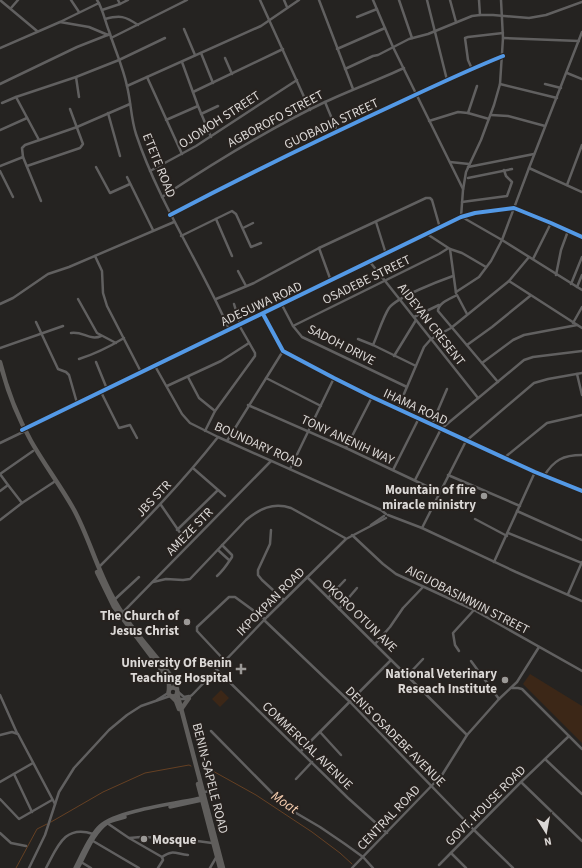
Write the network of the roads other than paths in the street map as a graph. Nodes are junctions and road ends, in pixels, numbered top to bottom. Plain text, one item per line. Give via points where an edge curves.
1 (0, 0) edge
2 (18, 0) edge
3 (71, 0) edge
4 (118, 0) edge
5 (128, 0) edge
6 (187, 0) edge
7 (260, 0) edge
8 (284, 0) edge
9 (299, 0) edge
10 (319, 0) edge
11 (373, 0) edge
12 (399, 0) edge
13 (427, 0) edge
14 (450, 0) edge
15 (479, 0) edge
16 (501, 0) edge
17 (98, 1) edge
18 (582, 2) edge
19 (120, 4) junction
20 (287, 7) junction
21 (11, 8) junction
22 (377, 9) junction
23 (102, 10) junction
24 (79, 12) junction
25 (480, 15) junction
26 (502, 17) junction
27 (357, 18) dead end
28 (105, 19) junction
29 (269, 19) junction
30 (60, 22) junction
31 (456, 22) junction
32 (138, 25) junction
33 (385, 28) junction
34 (184, 29) dead end
35 (37, 31) junction
36 (434, 31) junction
37 (582, 32) edge
38 (503, 33) junction
39 (109, 34) junction
40 (111, 38) junction
41 (165, 38) dead end
42 (412, 38) junction
43 (503, 38) junction
44 (580, 39) edge
45 (393, 47) junction
46 (0, 48) edge
47 (283, 49) junction
48 (337, 49) junction
49 (200, 53) junction
50 (195, 56) junction
51 (502, 56) junction
52 (225, 58) dead end
53 (119, 60) junction
54 (182, 62) junction
55 (404, 68) junction
56 (345, 69) junction
57 (472, 69) junction
58 (567, 73) junction
59 (232, 74) junction
60 (76, 77) junction
61 (147, 78) junction
62 (582, 79) edge
63 (297, 80) junction
64 (447, 80) junction
65 (213, 83) junction
66 (0, 84) edge
67 (500, 84) junction
68 (545, 84) dead end
69 (127, 86) junction
70 (477, 86) dead end
71 (561, 88) junction
72 (352, 89) junction
73 (193, 92) junction
74 (417, 94) junction
75 (16, 97) junction
76 (79, 97) dead end
77 (556, 98) junction
78 (324, 102) junction
79 (2, 103) dead end
80 (130, 104) junction
81 (198, 106) junction
82 (218, 106) dead end
83 (70, 109) dead end
84 (310, 110) junction
85 (108, 113) junction
86 (468, 113) junction
87 (201, 114) junction
88 (490, 115) junction
89 (27, 118) junction
90 (489, 119) junction
91 (166, 120) junction
92 (429, 121) junction
93 (545, 126) junction
94 (77, 127) junction
95 (0, 130) edge
96 (337, 131) junction
97 (211, 137) junction
98 (39, 140) junction
99 (582, 145) edge
100 (182, 154) junction
101 (534, 154) junction
102 (120, 156) dead end
103 (23, 157) junction
104 (449, 162) junction
105 (0, 166) edge
106 (27, 166) junction
107 (468, 166) junction
108 (96, 167) dead end
109 (529, 168) junction
110 (512, 169) dead end
111 (504, 170) junction
112 (0, 171) edge
113 (150, 171) junction
114 (127, 177) dead end
115 (468, 178) dead end
116 (130, 184) junction
117 (567, 185) junction
118 (463, 190) junction
119 (582, 192) edge
120 (13, 197) dead end
121 (162, 197) junction
122 (41, 201) dead end
123 (462, 202) junction
124 (514, 208) junction
125 (170, 215) junction
126 (461, 217) junction
127 (216, 219) junction
128 (174, 222) junction
129 (376, 222) junction
130 (253, 223) dead end
131 (551, 223) junction
132 (242, 228) junction
133 (440, 228) junction
134 (153, 230) junction
135 (568, 231) junction
136 (427, 234) junction
137 (181, 236) junction
138 (582, 237) edge
139 (502, 240) junction
140 (261, 243) dead end
141 (319, 248) junction
142 (448, 249) junction
143 (386, 254) junction
144 (95, 256) junction
145 (232, 256) dead end
146 (529, 257) junction
147 (582, 257) edge
148 (533, 259) junction
149 (370, 262) junction
150 (486, 267) junction
151 (238, 271) dead end
152 (556, 275) junction
153 (582, 275) edge
154 (453, 276) junction
155 (331, 281) junction
156 (385, 281) junction
157 (509, 281) junction
158 (571, 284) junction
159 (246, 286) junction
160 (577, 287) junction
161 (582, 290) edge
162 (457, 294) junction
163 (530, 296) junction
164 (78, 299) dead end
165 (216, 299) junction
166 (400, 300) junction
167 (0, 304) edge
168 (234, 304) dead end
169 (282, 305) junction
170 (439, 305) junction
171 (582, 307) edge
172 (263, 314) junction
173 (467, 314) junction
174 (415, 318) junction
175 (36, 322) dead end
176 (573, 323) junction
177 (240, 325) junction
178 (577, 325) junction
179 (63, 326) dead end
180 (293, 326) junction
181 (451, 328) junction
182 (582, 328) edge
183 (229, 329) junction
184 (71, 333) dead end
185 (42, 334) junction
186 (101, 336) junction
187 (124, 338) junction
188 (358, 339) dead end
189 (431, 339) junction
190 (116, 343) junction
191 (249, 343) junction
192 (374, 345) junction
193 (467, 345) junction
194 (0, 348) edge
195 (283, 351) junction
196 (582, 351) edge
197 (394, 356) junction
198 (79, 359) dead end
199 (0, 362) edge
200 (96, 362) dead end
201 (482, 363) junction
202 (155, 366) junction
203 (416, 366) junction
204 (0, 371) edge
205 (141, 372) junction
206 (582, 373) edge
207 (577, 374) junction
208 (188, 377) junction
209 (266, 378) junction
210 (334, 378) junction
211 (498, 382) junction
212 (166, 386) junction
213 (407, 387) junction
214 (107, 389) junction
215 (447, 389) dead end
216 (100, 392) junction
217 (582, 395) edge
218 (372, 397) junction
219 (478, 398) junction
220 (77, 403) junction
221 (248, 405) junction
222 (321, 406) junction
223 (398, 408) junction
224 (215, 411) junction
225 (582, 415) edge
226 (419, 418) junction
227 (432, 424) junction
228 (441, 429) junction
229 (23, 430) junction
230 (205, 431) junction
231 (308, 431) junction
232 (218, 437) junction
233 (137, 438) dead end
234 (227, 441) junction
235 (466, 441) junction
236 (0, 443) edge
237 (346, 448) junction
238 (33, 451) junction
239 (582, 455) edge
240 (504, 458) junction
241 (271, 461) junction
242 (194, 468) junction
243 (290, 469) junction
244 (393, 470) junction
245 (535, 472) junction
246 (0, 474) edge
247 (448, 475) junction
248 (544, 476) junction
249 (415, 480) junction
250 (54, 482) junction
251 (8, 485) junction
252 (218, 490) junction
253 (0, 491) edge
254 (582, 491) edge
255 (439, 492) junction
256 (225, 496) dead end
257 (22, 503) junction
258 (160, 505) junction
259 (520, 506) junction
260 (517, 511) junction
261 (386, 516) junction
262 (475, 519) dead end
263 (0, 520) edge
264 (422, 528) junction
265 (178, 530) junction
266 (271, 530) dead end
267 (508, 534) junction
268 (352, 535) junction
269 (183, 537) dead end
270 (346, 538) junction
271 (582, 540) edge
272 (222, 545) junction
273 (218, 550) junction
274 (228, 560) junction
275 (494, 562) junction
276 (582, 563) edge
277 (99, 568) junction
278 (217, 576) dead end
279 (139, 577) dead end
280 (307, 577) junction
281 (345, 580) dead end
282 (153, 582) junction
283 (423, 587) junction
284 (357, 588) dead end
285 (568, 594) junction
286 (328, 598) junction
287 (284, 600) junction
288 (582, 600) edge
289 (113, 601) junction
290 (339, 609) junction
291 (474, 610) junction
292 (121, 614) junction
293 (264, 620) junction
294 (376, 644) junction
295 (539, 647) junction
296 (459, 652) dead end
297 (423, 659) dead end
298 (391, 660) junction
299 (471, 660) dead end
300 (225, 661) junction
301 (216, 670) junction
302 (582, 671) edge
303 (407, 676) junction
304 (517, 682) junction
305 (511, 688) junction
306 (518, 688) junction
307 (177, 691) junction
308 (0, 696) edge
309 (172, 696) junction
310 (190, 697) junction
311 (500, 699) junction
312 (350, 702) junction
313 (182, 708) junction
314 (211, 731) dead end
315 (320, 732) junction
316 (18, 734) junction
317 (467, 735) junction
318 (0, 736) edge
319 (569, 736) junction
320 (582, 749) edge
321 (301, 751) junction
322 (341, 755) dead end
323 (545, 759) junction
324 (312, 762) junction
325 (33, 763) junction
326 (14, 774) junction
327 (296, 779) dead end
328 (0, 781) edge
329 (521, 782) junction
330 (431, 786) junction
331 (217, 790) dead end
332 (204, 792) junction
333 (582, 794) edge
334 (0, 799) edge
335 (202, 799) junction
336 (52, 800) junction
337 (55, 804) junction
338 (32, 812) junction
339 (107, 823) junction
340 (474, 830) junction
341 (0, 833) edge
342 (387, 833) junction
343 (94, 834) junction
344 (129, 838) junction
345 (92, 841) junction
346 (582, 842) edge
347 (212, 843) junction
348 (26, 846) dead end
349 (452, 854) junction
350 (188, 855) dead end
351 (218, 855) junction
352 (363, 857) junction
353 (162, 858) junction
354 (81, 862) junction
355 (439, 865) dead end
356 (29, 868) edge
357 (46, 868) edge
358 (76, 868) edge
359 (91, 868) edge
360 (138, 868) edge
361 (158, 868) edge
362 (210, 868) edge
363 (220, 868) edge
364 (223, 868) edge
365 (352, 868) edge
366 (373, 868) edge
367 (466, 868) edge
368 (513, 868) edge

1 - 21 street
2 - 21 street
3 - 24 street
4 - 19 street
5 - 19 street
6 - 32 street
7 - 29 street
8 - 20 street
9 - 20 street
10 - 48 street
11 - 22 street
12 - 42 street
13 - 36 street
14 - 31 street
15 - 25 street
16 - 26 street
17 - 23 street, ETETE ROAD
17 - 24 street
18 - 26 street via 536,17
19 - 23 street
20 - 29 street
21 - 35 street
22 - 27 street
22 - 33 street
23 - 28 street, ETETE ROAD
24 - 30 street
25 - 26 street
25 - 31 street
26 - 38 street
28 - 32 street via 119,16
28 - 39 street, ETETE ROAD
29 - 47 street
29 - 49 street via 261,26
30 - 35 street
30 - 39 street via 89,27
31 - 36 street
32 - 40 street
33 - 45 street
33 - 48 street
34 - 50 street
35 - 46 street
36 - 42 street
36 - 64 street
37 - 44 street
38 - 43 street
38 - 57 street via 465,38
39 - 40 street, ETETE ROAD
39 - 66 street
40 - 53 street, ETETE ROAD
41 - 53 street
42 - 45 street
43 - 44 street
43 - 51 street
44 - 58 street
45 - 55 street
45 - 56 street
47 - 59 street
47 - 63 street
48 - 56 street
49 - 50 street
49 - 65 street
50 - 54 street
51 - 57 street, GUOBADIA STREET
51 - 67 street
52 - 59 street
53 - 60 street
53 - 69 street, ETETE ROAD
54 - 61 street
54 - 73 street
55 - 72 street, AGBOROFO STREET
55 - 74 street
56 - 72 street
57 - 64 street, GUOBADIA STREET
58 - 62 street
58 - 71 street
59 - 65 street
60 - 75 street
60 - 76 street
61 - 69 street
61 - 91 street
63 - 84 street
63 - 97 street, OJOMOH STREET
64 - 74 street, GUOBADIA STREET
65 - 73 street
67 - 77 street
67 - 88 street
68 - 71 street
69 - 80 street, ETETE ROAD
70 - 86 street
71 - 77 street
72 - 78 street, AGBOROFO STREET
73 - 81 street
74 - 92 street
74 - 96 street, GUOBADIA STREET
75 - 79 street
75 - 89 street
77 - 93 street
78 - 84 street, AGBOROFO STREET
78 - 96 street
80 - 85 street
80 - 113 street, ETETE ROAD via 136,135
81 - 87 street
81 - 91 street
82 - 87 street
83 - 94 street
84 - 121 street, AGBOROFO STREET via 233,151
85 - 94 street
85 - 102 street
86 - 90 street
86 - 92 street via 455,112
87 - 97 street
88 - 90 street
88 - 93 street via 508,116
89 - 95 street
89 - 98 street
90 - 107 street
91 - 100 street
92 - 104 street
93 - 101 street
94 - 98 street
94 - 106 street via 83,144 80,148
96 - 125 street, GUOBADIA STREET via 253,171
97 - 100 street, OJOMOH STREET
98 - 103 street via 22,148
99 - 117 street
100 - 113 street, OJOMOH STREET
101 - 107 street
101 - 109 street
103 - 105 street
103 - 106 street
104 - 107 street
104 - 118 street
106 - 122 street
107 - 118 street
108 - 116 street via 110,193
109 - 117 street
109 - 124 street
110 - 111 street
111 - 115 street
111 - 123 street via 512,182 507,196
112 - 120 street
113 - 121 street, ETETE ROAD
114 - 116 street
116 - 134 street
117 - 119 street
118 - 123 street
121 - 125 street, ETETE ROAD
123 - 126 street
124 - 126 street, ADESUWA ROAD
124 - 131 street
124 - 139 street
125 - 128 street, ETETE ROAD
126 - 133 street, ADESUWA ROAD
126 - 139 street
127 - 132 street via 232,211
127 - 137 street
127 - 145 street
128 - 134 street
128 - 137 street, ETETE ROAD
129 - 133 street via 428,197 432,200
129 - 141 street
129 - 143 street
130 - 132 street
131 - 135 street
131 - 148 street
132 - 140 street via 252,247
133 - 136 street, ADESUWA ROAD
134 - 144 street
135 - 138 street
135 - 152 street
136 - 142 street
136 - 143 street, ADESUWA ROAD
137 - 165 street, ETETE ROAD
139 - 146 street
139 - 150 street
141 - 155 street
141 - 159 street
142 - 150 street via 462,253
142 - 154 street
142 - 156 street, OSADEBE STREET
143 - 149 street, ADESUWA ROAD
144 - 167 street via 48,274
144 - 187 street via 102,271 102,286 107,306
146 - 148 street
146 - 157 street
147 - 158 street
148 - 152 street
149 - 155 street, ADESUWA ROAD
149 - 156 street, AIDEYAN CRESENT
150 - 162 street via 479,277
151 - 159 street
152 - 158 street
153 - 160 street
154 - 162 street
154 - 166 street
155 - 169 street, ADESUWA ROAD
156 - 166 street, AIDEYAN CRESENT
156 - 180 street, OSADEBE STREET
157 - 163 street
157 - 173 street
158 - 160 street
159 - 165 street
160 - 161 street
162 - 170 street
162 - 173 street
163 - 176 street
163 - 193 street
164 - 186 street via 93,328
165 - 183 street, ETETE ROAD
166 - 174 street, AIDEYAN CRESENT
166 - 192 street via 389,308
168 - 177 street
169 - 172 street, ADESUWA ROAD
169 - 180 street, SADOH DRIVE
170 - 174 street
170 - 181 street via 438,311
171 - 176 street
172 - 177 street, ADESUWA ROAD
172 - 195 street
173 - 181 street
174 - 189 street, AIDEYAN CRESENT
174 - 197 street
175 - 185 street
176 - 178 street
177 - 183 street, ADESUWA ROAD
177 - 191 street
178 - 182 street
178 - 201 street via 524,335
179 - 185 street
180 - 213 street, SADOH DRIVE via 306,340
181 - 189 street
181 - 193 street
183 - 202 street, ADESUWA ROAD
184 - 186 street via 82,333 91,338
185 - 194 street
185 - 220 street via 58,369 69,374
186 - 190 street
187 - 190 street
187 - 205 street
188 - 192 street
189 - 203 street via 424,347
189 - 219 street, AIDEYAN CRESENT
190 - 198 street
191 - 208 street via 221,361
191 - 224 street via 255,353 254,356
192 - 197 street
193 - 201 street
195 - 209 street
195 - 210 street, IHAMA ROAD
196 - 211 street via 528,358
197 - 203 street
199 - 229 highway
200 - 214 street
201 - 211 street
202 - 205 street, ADESUWA ROAD
202 - 212 street, BOUNDARY ROAD
203 - 213 street
204 - 229 highway
205 - 214 street, ADESUWA ROAD
206 - 207 street
207 - 217 street
207 - 235 street via 534,383
208 - 212 street
208 - 224 street via 199,398
209 - 221 street
209 - 222 street
210 - 218 street, IHAMA ROAD
210 - 222 street
211 - 219 street
212 - 230 street, BOUNDARY ROAD via 182,414 190,423
213 - 223 street
214 - 216 street, ADESUWA ROAD
215 - 227 street
216 - 220 street, ADESUWA ROAD
216 - 233 street via 119,428 130,425
218 - 223 street, IHAMA ROAD
218 - 237 street
219 - 228 street
220 - 229 street, ADESUWA ROAD
221 - 231 street, TONY ANENIH WAY
221 - 234 street
222 - 231 street
223 - 226 street, IHAMA ROAD
224 - 230 street
225 - 240 street via 547,423
226 - 227 street, IHAMA ROAD
226 - 244 street
227 - 228 street, IHAMA ROAD
228 - 235 street, IHAMA ROAD
228 - 249 street
229 - 236 street, ADESUWA ROAD
229 - 238 highway
229 - 277 highway via 74,510
230 - 232 street, BOUNDARY ROAD
231 - 237 street, TONY ANENIH WAY
231 - 243 street
232 - 234 street, BOUNDARY ROAD
232 - 242 street, JBS STR
234 - 241 street, BOUNDARY ROAD
235 - 240 street, IHAMA ROAD
235 - 247 street
237 - 244 street, TONY ANENIH WAY
238 - 246 street
238 - 250 highway
239 - 248 street via 566,456 550,466
240 - 245 street, IHAMA ROAD
241 - 243 street, BOUNDARY ROAD
241 - 282 street, AMEZE STR
242 - 252 street
242 - 258 street, JBS STR
243 - 261 street, BOUNDARY ROAD via 381,510
244 - 249 street, TONY ANENIH WAY
245 - 248 street, IHAMA ROAD
245 - 259 street
246 - 251 street
247 - 255 street
247 - 259 street
248 - 254 street, IHAMA ROAD
249 - 255 street, TONY ANENIH WAY
250 - 257 street
250 - 289 highway via 78,523 100,580
251 - 253 street
251 - 257 street
252 - 256 street
252 - 265 street
255 - 264 street
257 - 263 street
258 - 265 street
258 - 277 street, JBS STR
259 - 260 street
260 - 267 street
260 - 271 street
261 - 264 street, BOUNDARY ROAD
261 - 268 street, IKPOKPAN ROAD
262 - 267 street
264 - 275 street, BOUNDARY ROAD
265 - 269 street
266 - 287 street via 270,544 258,575
267 - 275 street
267 - 276 street
268 - 270 street, IKPOKPAN ROAD
268 - 283 street, AIGUOBASIMWIN STREET via 389,570
270 - 272 street via 284,505 274,505 255,512
270 - 280 street, IKPOKPAN ROAD
272 - 273 street
272 - 274 street via 232,556
273 - 274 street
273 - 282 street via 190,579
274 - 278 street via 227,566
275 - 285 street, BOUNDARY ROAD
276 - 285 street
277 - 289 highway
279 - 289 street
280 - 286 street, OKORO OTUN AVE
280 - 287 street, IKPOKPAN ROAD
281 - 286 street
282 - 292 street, AMEZE STR
283 - 291 street, AIGUOBASIMWIN STREET
283 - 294 street via 403,608
284 - 290 street
285 - 288 street, BOUNDARY ROAD
286 - 290 street, OKORO OTUN AVE
287 - 293 street, IKPOKPAN ROAD
289 - 292 highway
290 - 294 street, OKORO OTUN AVE
291 - 295 street, AIGUOBASIMWIN STREET
291 - 296 street via 453,634 454,645
292 - 307 highway, BENIN-SAPELE ROAD via 168,672
292 - 309 highway via 166,676
293 - 300 street, IKPOKPAN ROAD
293 - 300 street, DENIS OSADEBE AVENUE via 235,597 229,597 197,628
293 - 312 street, DENIS OSADEBE AVENUE
294 - 298 street, OKORO OTUN AVE
295 - 302 street, AIGUOBASIMWIN STREET
295 - 304 street, CENTRAL ROAD
297 - 303 street
298 - 303 street, OKORO OTUN AVE
298 - 312 street
299 - 311 street
300 - 301 street, IKPOKPAN ROAD
301 - 310 street, IKPOKPAN ROAD
301 - 321 street, COMMERCIAL AVENUE
303 - 317 street, OKORO OTUN AVE
304 - 305 street, CENTRAL ROAD
304 - 306 street
305 - 306 street
305 - 311 street, CENTRAL ROAD
306 - 319 street via 522,689
307 - 309 highway, BENIN-SAPELE ROAD
307 - 309 highway via 173,688
307 - 310 street
308 - 316 street
309 - 310 street
309 - 313 highway, BENIN-SAPELE ROAD
309 - 335 highway, BENIN-SAPELE ROAD via 178,706
309 - 337 street via 141,706 109,730 74,768 63,784
310 - 313 highway
311 - 317 street, CENTRAL ROAD
312 - 315 street
312 - 330 street, DENIS OSADEBE AVENUE
313 - 332 highway, BENIN-SAPELE ROAD
314 - 352 street via 291,810
315 - 321 street
315 - 322 street
316 - 318 street via 12,732
316 - 325 street
317 - 330 street, CENTRAL ROAD via 442,775
319 - 320 street
319 - 323 street, GOVT. HOUSE ROAD
321 - 324 street, COMMERCIAL AVENUE
323 - 329 street, GOVT. HOUSE ROAD
323 - 333 street
324 - 327 street
324 - 342 street, COMMERCIAL AVENUE
325 - 326 street
325 - 336 street
326 - 328 street
326 - 338 street
329 - 340 street, GOVT. HOUSE ROAD
329 - 346 street
330 - 340 street, DENIS OSADEBE AVENUE
330 - 342 street, CENTRAL ROAD
331 - 332 street
332 - 351 highway, BENIN-SAPELE ROAD
334 - 338 street via 18,819
335 - 339 main road
335 - 343 main road via 113,817
335 - 347 highway, BENIN-SAPELE ROAD
336 - 337 street
336 - 338 street
337 - 356 street via 45,836
339 - 344 street
339 - 345 main road
340 - 349 street, GOVT. HOUSE ROAD
340 - 368 street, DENIS OSADEBE AVENUE
341 - 348 street via 11,843
342 - 352 street, CENTRAL ROAD
343 - 357 street via 85,831 63,838
343 - 358 main road
344 - 347 street via 175,838
344 - 353 street
345 - 354 main road
345 - 360 street
347 - 351 highway, BENIN-SAPELE ROAD
349 - 355 street, GOVT. HOUSE ROAD
349 - 367 street
350 - 353 street via 170,852
351 - 362 street
351 - 363 highway, BENIN-SAPELE ROAD
351 - 364 highway, BENIN-SAPELE ROAD
352 - 365 street, CENTRAL ROAD
352 - 366 street
353 - 361 street
354 - 358 main road
354 - 359 street

